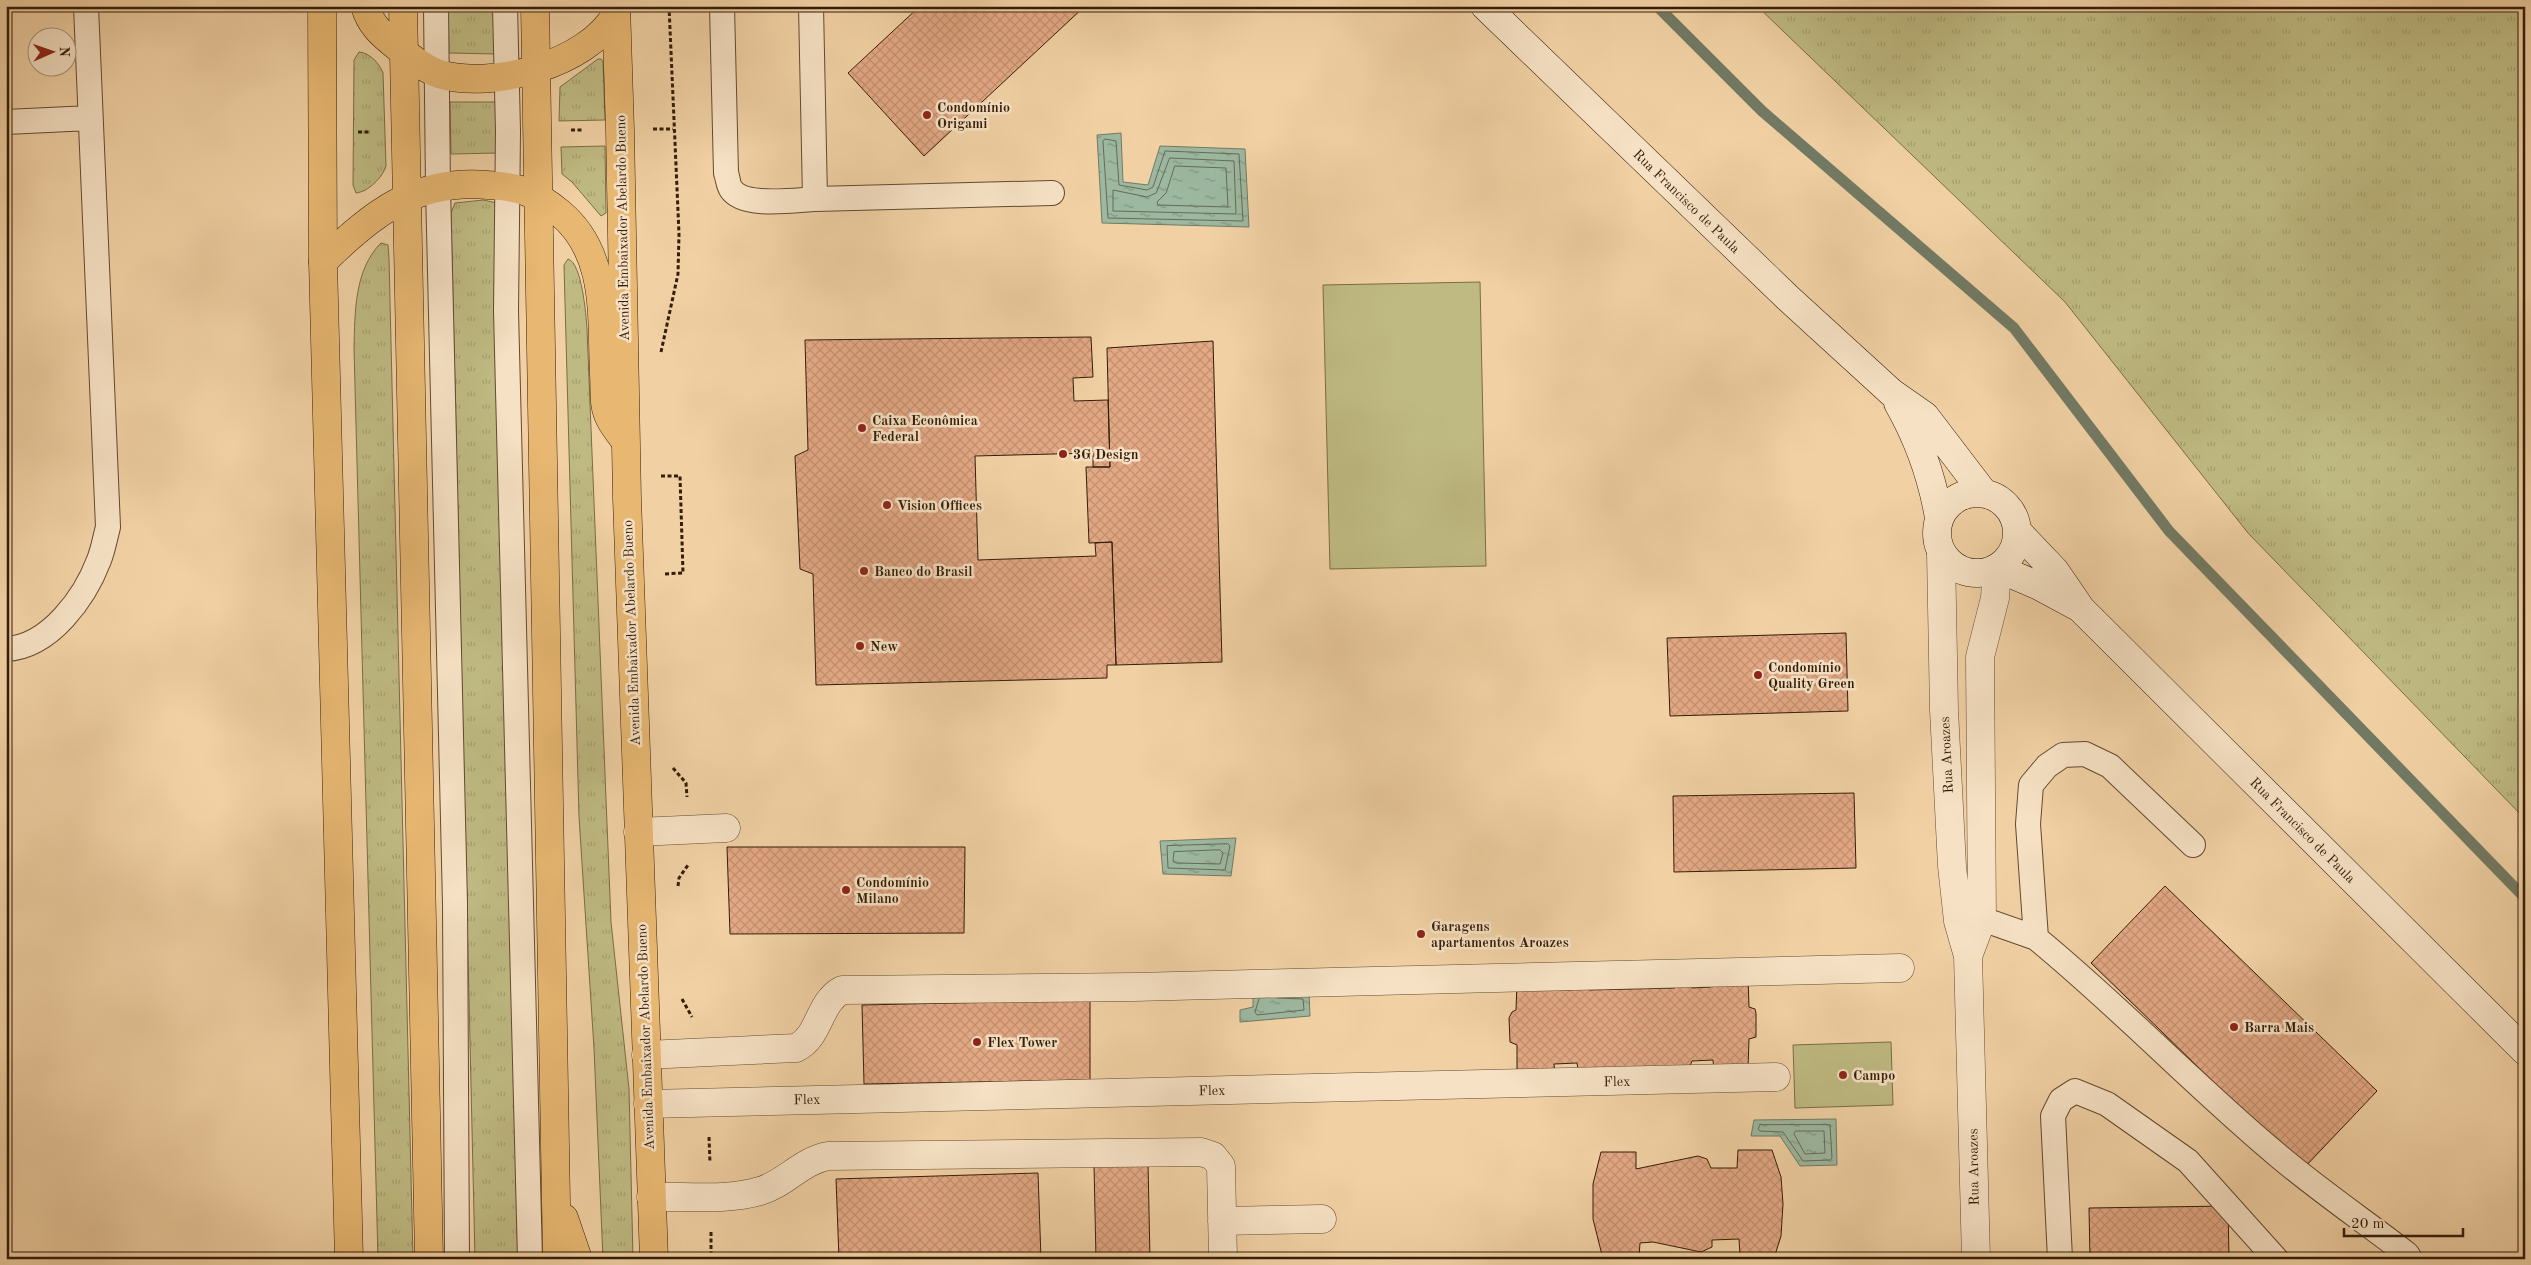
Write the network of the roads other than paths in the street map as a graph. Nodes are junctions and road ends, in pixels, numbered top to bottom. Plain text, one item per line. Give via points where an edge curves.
1 (86, 6) edge
2 (322, 6) edge
3 (366, 6) edge
4 (403, 6) edge
5 (436, 6) edge
6 (505, 6) edge
7 (534, 6) edge
8 (722, 6) edge
9 (811, 6) edge
10 (1486, 6) edge
11 (616, 10) edge
12 (403, 52) junction
13 (536, 69) junction
14 (438, 73) junction
15 (507, 76) junction
16 (90, 118) junction
17 (6, 122) edge
18 (438, 186) junction
19 (506, 186) junction
20 (1052, 193) dead end
21 (408, 196) junction
22 (538, 196) junction
23 (815, 199) junction
24 (323, 262) junction
25 (1892, 393) junction
26 (625, 441) junction
27 (1983, 492) junction
28 (1939, 518) junction
29 (2018, 532) junction
30 (1941, 553) junction
31 (1997, 568) junction
32 (2081, 609) junction
33 (6, 649) edge
34 (726, 828) dead end
35 (638, 832) junction
36 (2193, 845) dead end
37 (1982, 919) junction
38 (2036, 938) junction
39 (1968, 956) junction
40 (1900, 968) dead end
41 (2525, 1051) edge
42 (646, 1056) junction
43 (1776, 1077) dead end
44 (648, 1104) junction
45 (556, 1193) junction
46 (651, 1197) junction
47 (1322, 1219) dead end
48 (1222, 1221) junction
49 (349, 1259) edge
50 (428, 1259) edge
51 (457, 1259) edge
52 (530, 1259) edge
53 (557, 1259) edge
54 (578, 1259) edge
55 (654, 1259) edge
56 (1223, 1259) edge
57 (1976, 1259) edge
58 (2060, 1259) edge
59 (2276, 1259) edge
60 (2410, 1259) edge

1 - 16 lane
2 - 24 main road
3 - 12 main road via 372,23
4 - 12 main road
5 - 14 lane
6 - 15 lane
7 - 13 main road
8 - 23 lane via 726,173 731,188 739,197 765,201
9 - 23 lane
10 - 25 street, Rua Francisco de Paula via 1788,298
11 - 13 main road via 601,35 577,52
11 - 26 main road, Avenida Embaixador Abelardo Bueno
12 - 14 main road
12 - 21 main road
13 - 15 main road
13 - 22 main road
14 - 15 main road via 469,78
14 - 18 lane
15 - 19 lane
16 - 17 lane
16 - 33 lane via 108,527 100,559 86,590 64,617 39,638
18 - 19 main road
18 - 21 main road
18 - 51 lane via 455,904
19 - 22 main road
19 - 52 lane via 506,311
20 - 23 lane
21 - 24 main road via 365,223
21 - 50 main road
22 - 26 main road via 574,225 590,250 598,276 606,411
22 - 45 main road
24 - 49 main road
25 - 27 street, Rua Francisco de Paula via 1925,416
25 - 28 street, Rua Francisco de Paula via 1918,442 1933,485
26 - 35 main road, Avenida Embaixador Abelardo Bueno
27 - 28 street via 1956,497
27 - 29 street via 2007,505
28 - 30 street via 1936,530
29 - 31 street via 2012,553
29 - 32 street, Rua Francisco de Paula via 2070,588
30 - 31 street via 1960,570 1972,574
30 - 39 street, Rua Aroazes via 1944,710 1952,866 1958,921
31 - 32 street, Rua Francisco de Paula
31 - 37 street, Rua Aroazes via 1995,598 1980,656
32 - 41 street, Rua Francisco de Paula
34 - 35 street
35 - 42 main road, Avenida Embaixador Abelardo Bueno
36 - 38 lane via 2110,766 2085,754 2063,755 2047,766 2031,785 2028,824
37 - 38 lane
37 - 39 street, Rua Aroazes
38 - 60 lane via 2087,980 2276,1154 2408,1254
39 - 57 street, Rua Aroazes
40 - 42 street via 1134,987 842,990 832,995 805,1044 796,1048
42 - 44 main road, Avenida Embaixador Abelardo Bueno
43 - 44 street, Flex
44 - 46 main road, Avenida Embaixador Abelardo Bueno
45 - 53 main road
45 - 54 main road
46 - 48 street via 758,1192 770,1188 814,1158 828,1156 1201,1152 1213,1156 1221,1166
46 - 55 main road, Avenida Embaixador Abelardo Bueno
47 - 48 street
48 - 56 street
58 - 59 lane via 2053,1116 2061,1100 2075,1091 2107,1104 2188,1161

